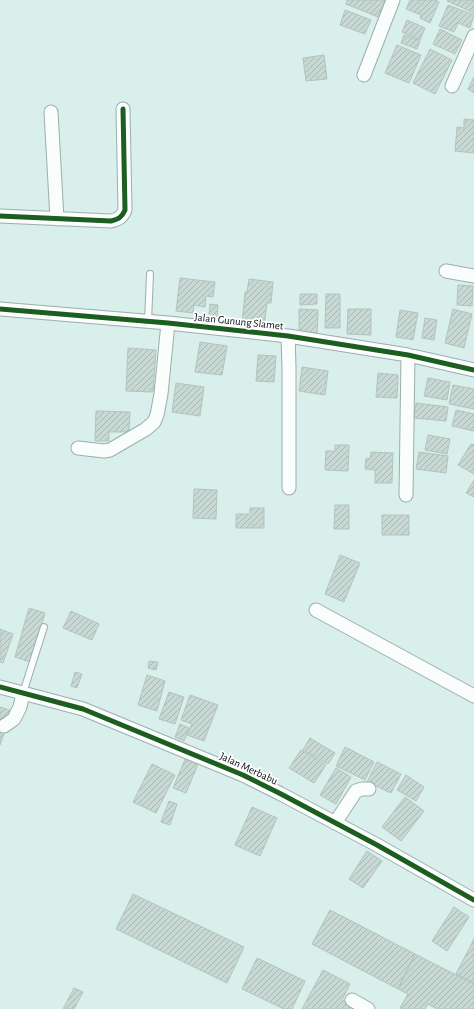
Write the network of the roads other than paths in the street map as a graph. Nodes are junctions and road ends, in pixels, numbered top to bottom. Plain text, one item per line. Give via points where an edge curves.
1 (394, 0) edge
2 (474, 38) edge
3 (364, 75) dead end
4 (452, 86) dead end
5 (123, 109) dead end
6 (51, 112) dead end
7 (0, 216) edge
8 (57, 218) junction
9 (446, 271) dead end
10 (150, 274) dead end
11 (474, 276) edge
12 (0, 309) edge
13 (148, 322) junction
14 (168, 323) junction
15 (288, 336) junction
16 (408, 355) junction
17 (474, 370) edge
18 (78, 448) dead end
19 (289, 488) dead end
20 (406, 495) dead end
21 (316, 610) dead end
22 (44, 627) dead end
23 (0, 687) edge
24 (23, 693) junction
25 (474, 696) edge
26 (4, 726) dead end
27 (369, 789) dead end
28 (335, 823) junction
29 (474, 900) edge
30 (352, 1000) dead end
31 (368, 1009) edge

1 - 3 street
2 - 4 street
5 - 8 street via 123,216 111,221
6 - 8 street
7 - 8 street
9 - 11 street
10 - 13 lane
12 - 13 street, Jalan Gunung Slamet
13 - 14 street, Jalan Gunung Slamet
14 - 15 street, Jalan Gunung Slamet
14 - 18 street via 161,394 158,415 154,422 110,450
15 - 16 street, Jalan Gunung Slamet
15 - 19 street
16 - 17 street, Jalan Gunung Slamet
16 - 20 street
21 - 25 street
22 - 24 lane
23 - 24 street, Jalan Merbabu
24 - 26 street via 14,719
24 - 28 street, Jalan Merbabu via 83,709 218,764
27 - 28 street via 356,791
28 - 29 street, Jalan Merbabu
30 - 31 street

